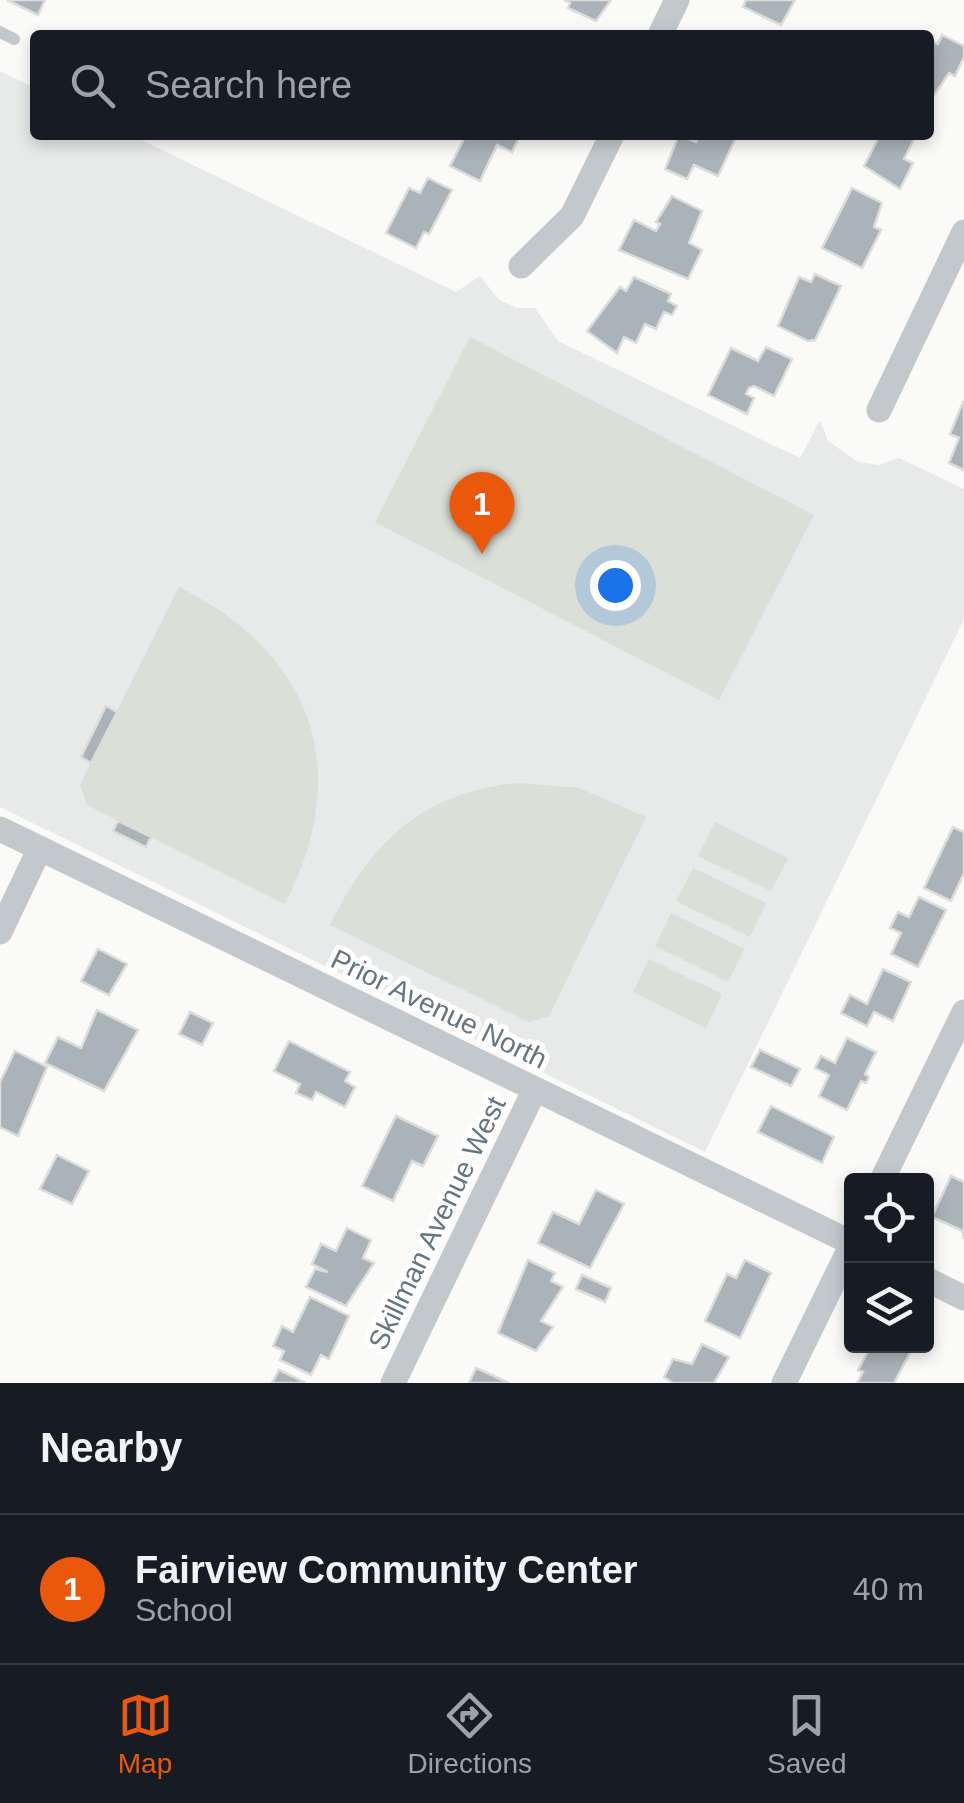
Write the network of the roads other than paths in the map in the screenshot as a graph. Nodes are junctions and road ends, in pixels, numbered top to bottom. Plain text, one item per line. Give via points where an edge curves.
1 (677, 0) edge
2 (662, 30) edge
3 (0, 32) edge
4 (14, 39) dead end
5 (610, 140) edge
6 (964, 232) edge
7 (521, 266) dead end
8 (878, 410) dead end
9 (0, 829) edge
10 (40, 848) junction
11 (0, 932) edge
12 (964, 1012) edge
13 (535, 1089) junction
14 (885, 1173) edge
15 (844, 1240) edge
16 (844, 1260) edge
17 (934, 1283) edge
18 (964, 1298) edge
19 (393, 1383) edge
20 (784, 1383) edge

1 - 2 street
3 - 4 lane
5 - 7 street via 572,216
6 - 8 street
9 - 10 street, Prior Avenue North
10 - 11 street
10 - 13 street, Prior Avenue North
12 - 14 street
13 - 15 street, Prior Avenue North
13 - 19 street, Skillman Avenue West
16 - 20 street
17 - 18 street

